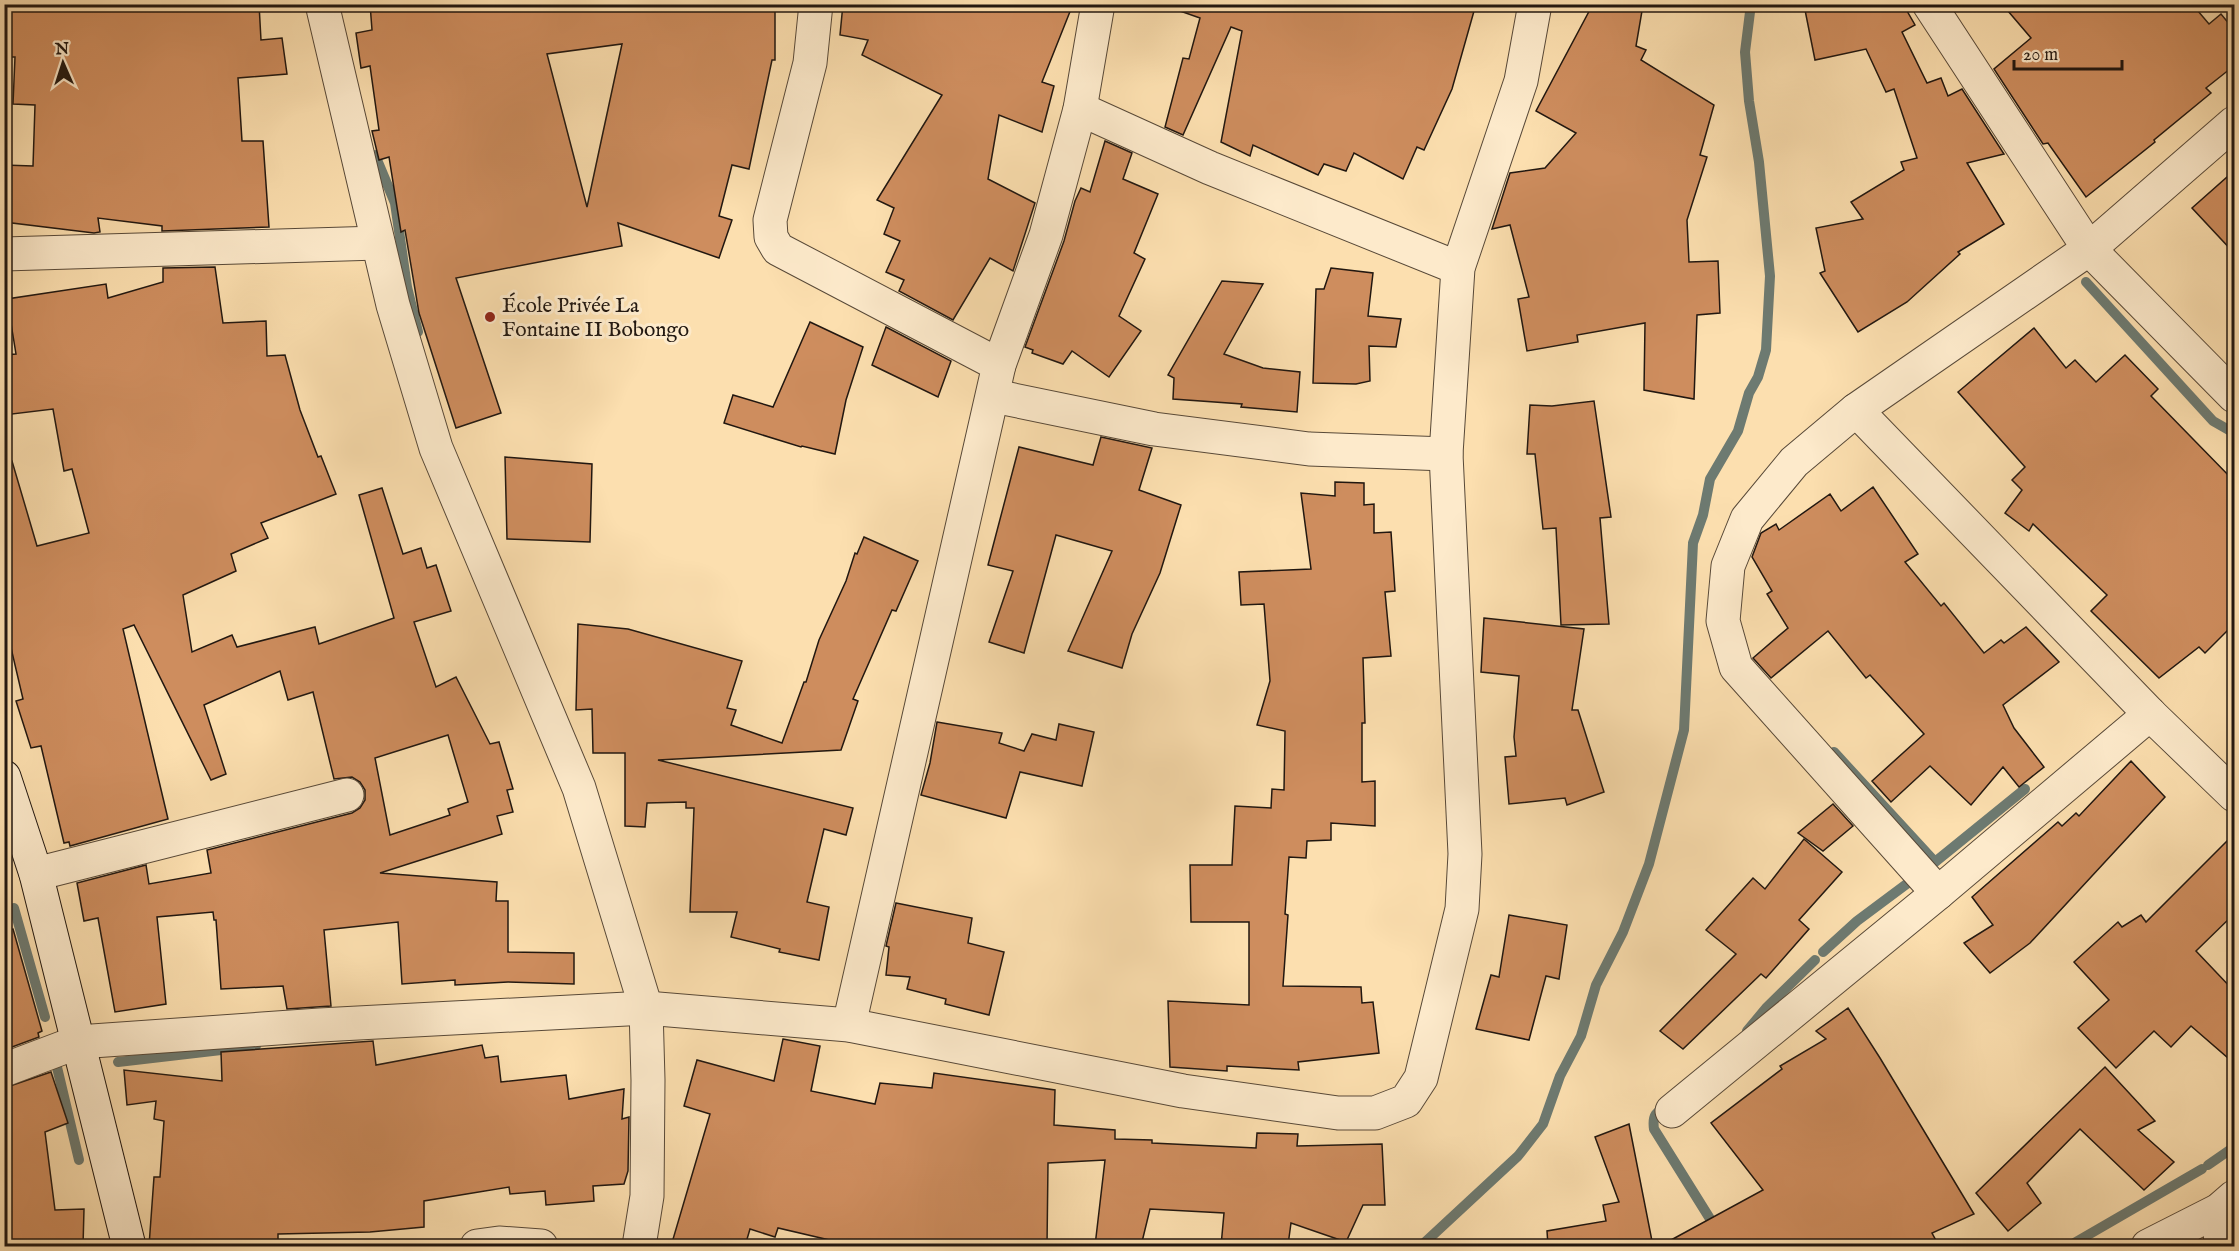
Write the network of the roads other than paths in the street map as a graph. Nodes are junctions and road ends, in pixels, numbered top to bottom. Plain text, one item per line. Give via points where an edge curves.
1 (322, 4) edge
2 (816, 4) edge
3 (1098, 4) edge
4 (1535, 4) edge
5 (1929, 4) edge
6 (1080, 109) junction
7 (2235, 123) edge
8 (378, 243) junction
9 (2090, 249) junction
10 (4, 254) edge
11 (1458, 268) junction
12 (997, 381) junction
13 (2235, 396) edge
14 (1856, 410) junction
15 (1446, 454) junction
16 (2150, 714) junction
17 (4, 777) edge
18 (347, 795) dead end
19 (2235, 795) edge
20 (36, 874) junction
21 (1938, 892) junction
22 (646, 1008) junction
23 (849, 1025) junction
24 (78, 1042) junction
25 (4, 1070) edge
26 (1672, 1111) dead end
27 (2227, 1204) edge
28 (129, 1246) edge
29 (477, 1246) edge
30 (541, 1246) edge
31 (639, 1246) edge
32 (2148, 1246) edge
33 (2221, 1246) edge

1 - 8 street
2 - 12 street via 810,63 770,220 771,237 778,249
3 - 6 street
4 - 11 street via 1521,81
5 - 9 street
6 - 11 street via 1210,168
6 - 12 street via 1046,235
7 - 9 street
8 - 10 street
8 - 22 street via 436,448 579,788
9 - 13 street
9 - 14 street
11 - 15 street
12 - 15 street via 1154,429 1309,449
12 - 23 street
14 - 16 street
14 - 21 street via 1794,462 1747,519 1728,567 1723,621 1736,667
15 - 23 street via 1465,854 1462,909 1421,1078 1406,1101 1375,1113 1338,1113 1171,1089
16 - 19 street
16 - 21 street
17 - 20 street
18 - 20 street
20 - 24 street
21 - 26 street
22 - 23 street
22 - 24 street
22 - 31 street via 647,1196
24 - 25 street
24 - 28 street
27 - 32 street
27 - 33 street
29 - 30 street

